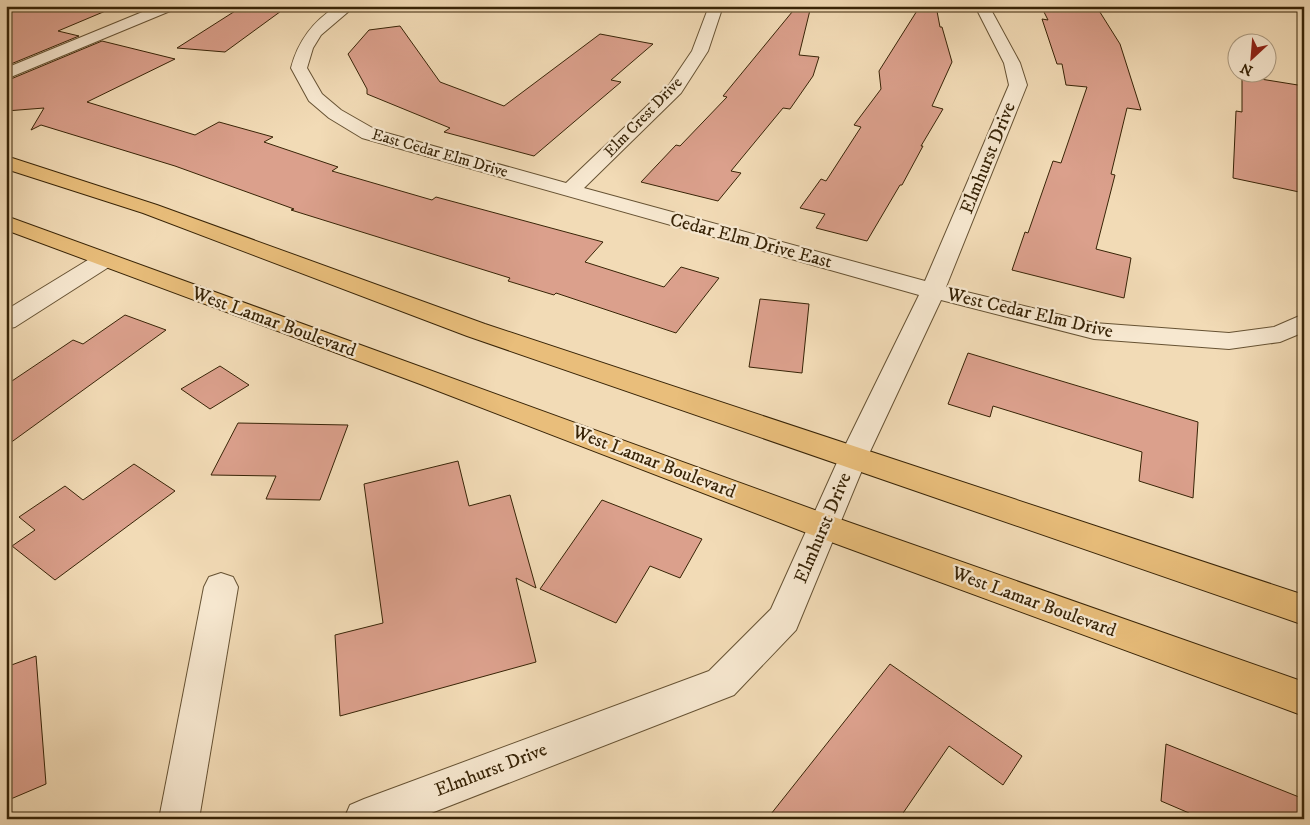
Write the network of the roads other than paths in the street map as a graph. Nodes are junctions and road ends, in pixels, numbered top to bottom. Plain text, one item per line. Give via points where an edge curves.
1 (170, 6) edge
2 (348, 6) edge
3 (716, 6) edge
4 (982, 6) edge
5 (6, 74) edge
6 (6, 162) edge
7 (569, 190) junction
8 (6, 222) edge
9 (104, 260) junction
10 (933, 291) junction
11 (6, 321) edge
12 (1304, 322) edge
13 (852, 458) junction
14 (823, 526) junction
15 (221, 587) dead end
16 (1304, 610) edge
17 (1304, 699) edge
18 (179, 819) edge
19 (364, 819) edge

1 - 5 street
2 - 7 street, East Cedar Elm Drive via 315,32 302,50 299,68 315,97 334,114 369,134
3 - 7 street, Elm Crest Drive via 700,51 675,89
4 - 10 street, Elmhurst Drive via 1012,63 1018,85
6 - 13 main road via 150,209 476,330
7 - 10 street, Cedar Elm Drive East
8 - 9 main road, West Lamar Boulevard
9 - 11 street
9 - 14 main road, West Lamar Boulevard
10 - 12 street, West Cedar Elm Drive via 1094,331 1229,341 1280,334
10 - 13 street, Elmhurst Drive
13 - 14 street, Elmhurst Drive
13 - 16 main road
14 - 17 main road, West Lamar Boulevard
14 - 19 street, Elmhurst Drive via 784,619 721,683
15 - 18 street

